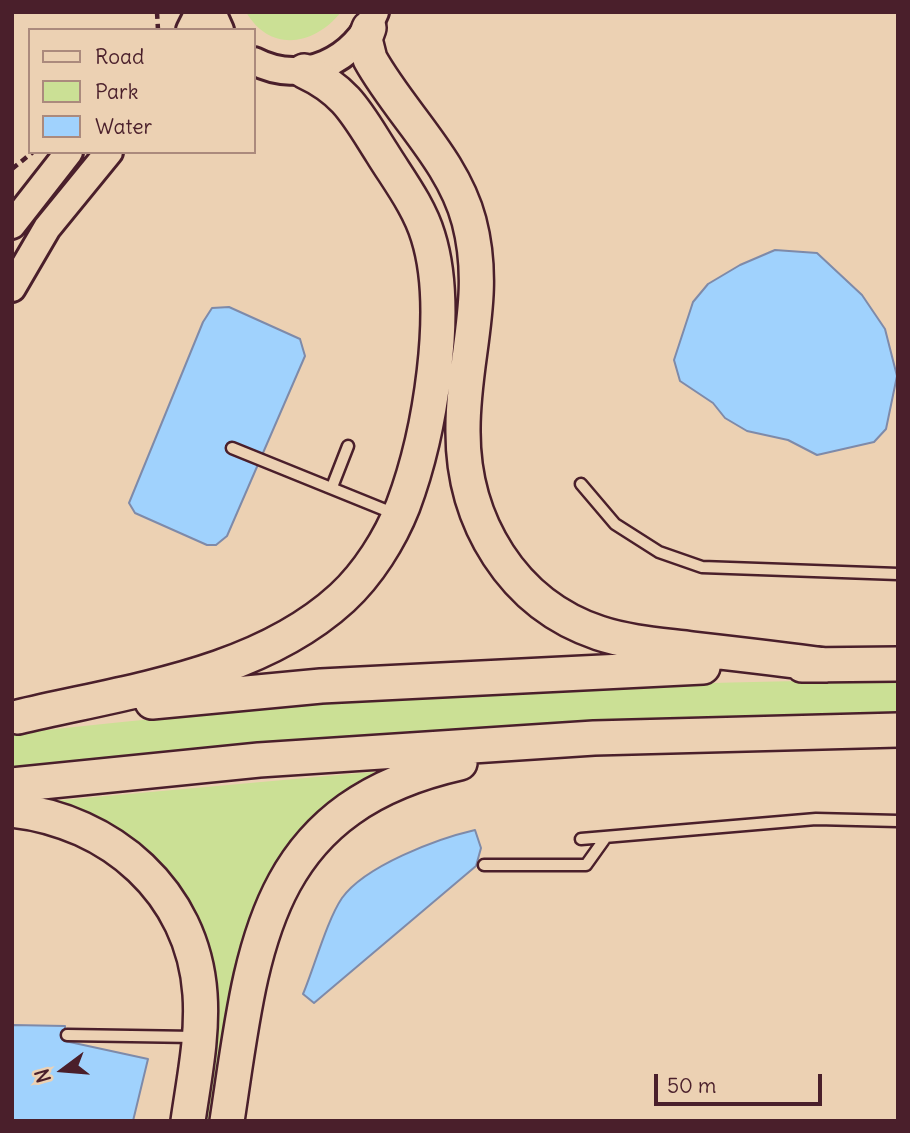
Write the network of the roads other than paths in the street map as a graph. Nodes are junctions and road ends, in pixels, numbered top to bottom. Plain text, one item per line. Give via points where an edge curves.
1 (199, 12) edge
2 (212, 12) edge
3 (372, 20) edge
4 (191, 28) edge
5 (219, 28) edge
6 (256, 63) edge
7 (304, 71) junction
8 (67, 154) edge
9 (107, 154) edge
10 (12, 226) edge
11 (12, 288) edge
12 (348, 446) dead end
13 (232, 448) dead end
14 (581, 484) dead end
15 (332, 487) junction
16 (398, 516) junction
17 (898, 574) edge
18 (898, 664) edge
19 (825, 665) junction
20 (15, 717) edge
21 (898, 730) edge
22 (594, 738) junction
23 (12, 785) edge
24 (12, 810) edge
25 (898, 821) edge
26 (606, 837) junction
27 (581, 839) dead end
28 (484, 865) dead end
29 (67, 1035) dead end
30 (199, 1037) junction
31 (188, 1121) edge
32 (226, 1121) edge

1 - 4 main road
2 - 5 main road
3 - 7 main road via 357,44 341,57
3 - 19 highway via 365,39 370,59 448,175 469,219 477,292 464,404 464,457 472,504 494,551 539,600 601,634
6 - 7 main road
7 - 16 highway via 344,95 415,207 428,233 436,268 439,304 427,407
8 - 10 main road
9 - 11 main road via 47,228
12 - 15 lane
13 - 15 lane
14 - 17 lane via 615,524 659,552 702,567
15 - 16 lane
16 - 20 highway via 365,573 343,596 318,617 262,650 154,685
18 - 19 highway
19 - 20 highway via 631,669 347,684
21 - 22 highway
22 - 23 highway via 259,760
22 - 32 highway via 482,758 396,781 336,818 287,877 266,919 242,1018
24 - 30 highway via 85,828 144,867 175,911 192,950 200,994
25 - 26 lane via 816,819
26 - 27 lane
26 - 28 lane via 586,865
29 - 30 lane
30 - 31 highway

